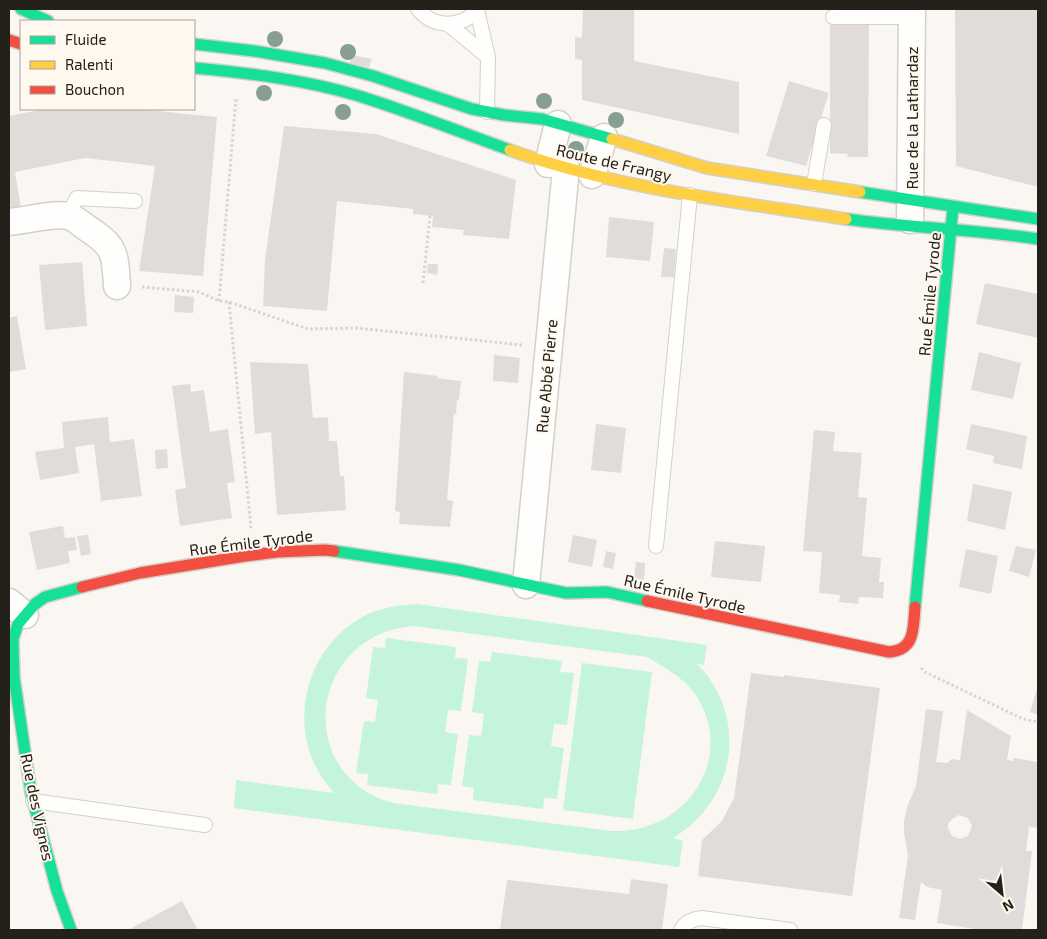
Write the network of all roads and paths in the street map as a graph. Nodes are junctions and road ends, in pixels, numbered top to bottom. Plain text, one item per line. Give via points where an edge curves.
1 (21, 9) edge
2 (418, 9) edge
3 (478, 9) edge
4 (912, 13) edge
5 (833, 17) dead end
6 (46, 20) edge
7 (448, 24) junction
8 (195, 44) edge
9 (488, 56) junction
10 (195, 68) edge
11 (239, 72) junction
12 (487, 112) junction
13 (558, 124) junction
14 (824, 125) dead end
15 (604, 137) junction
16 (557, 166) junction
17 (592, 175) junction
18 (814, 184) junction
19 (690, 195) junction
20 (911, 198) junction
21 (135, 201) dead end
22 (953, 207) junction
23 (67, 216) junction
24 (430, 216) dead end
25 (1038, 219) edge
26 (9, 222) edge
27 (909, 226) junction
28 (951, 230) junction
29 (1038, 239) edge
30 (423, 284) dead end
31 (117, 286) joint
32 (219, 301) junction
33 (229, 302) junction
34 (549, 348) junction
35 (656, 546) dead end
36 (254, 555) junction
37 (526, 585) junction
38 (17, 609) edge
39 (904, 648) junction
40 (1038, 722) edge
41 (33, 800) junction
42 (205, 825) dead end
43 (71, 930) edge
44 (681, 930) edge
45 (790, 930) edge

1 - 6 main road
2 - 7 lane via 437,23
3 - 7 lane via 469,18
3 - 9 lane
4 - 5 lane
4 - 20 street, Rue de la Lathardaz
7 - 9 lane
8 - 12 main road, Route de Frangy via 325,63
9 - 12 lane
10 - 11 main road, Route de Frangy
11 - 16 main road, Route de Frangy via 359,96
11 - 32 path
12 - 13 main road, Route de Frangy
13 - 15 main road, Route de Frangy
13 - 16 street, Rue Abbé Pierre
14 - 18 lane
15 - 17 street
15 - 18 main road, Route de Frangy via 707,168
16 - 17 main road, Route de Frangy
16 - 34 street, Rue Abbé Pierre
17 - 19 main road, Route de Frangy
18 - 20 main road, Route de Frangy
19 - 27 main road, Route de Frangy
19 - 35 lane
20 - 22 main road, Route de Frangy
20 - 27 street, Rue de la Lathardaz
21 - 23 lane via 77,198
22 - 25 main road, Route de Frangy
22 - 28 main road, Rue Émile Tyrode
23 - 26 street
23 - 31 street via 109,245 116,261
24 - 30 path
27 - 28 main road, Route de Frangy
28 - 29 main road, Route de Frangy
28 - 39 main road, Rue Émile Tyrode via 912,633
31 - 32 path via 199,292
32 - 33 path
33 - 34 path via 308,329 355,328
33 - 36 path
34 - 37 street, Rue Abbé Pierre
36 - 37 main road, Rue Émile Tyrode via 325,550 459,570
36 - 38 main road, Rue Émile Tyrode via 140,573 67,590
37 - 39 main road, Rue Émile Tyrode via 566,593 608,592 889,652
38 - 41 main road, Rue des Vignes via 18,624 13,639 15,687
39 - 40 path via 925,672
41 - 42 lane
41 - 43 main road, Rue des Vignes
44 - 45 lane via 685,923 702,918

